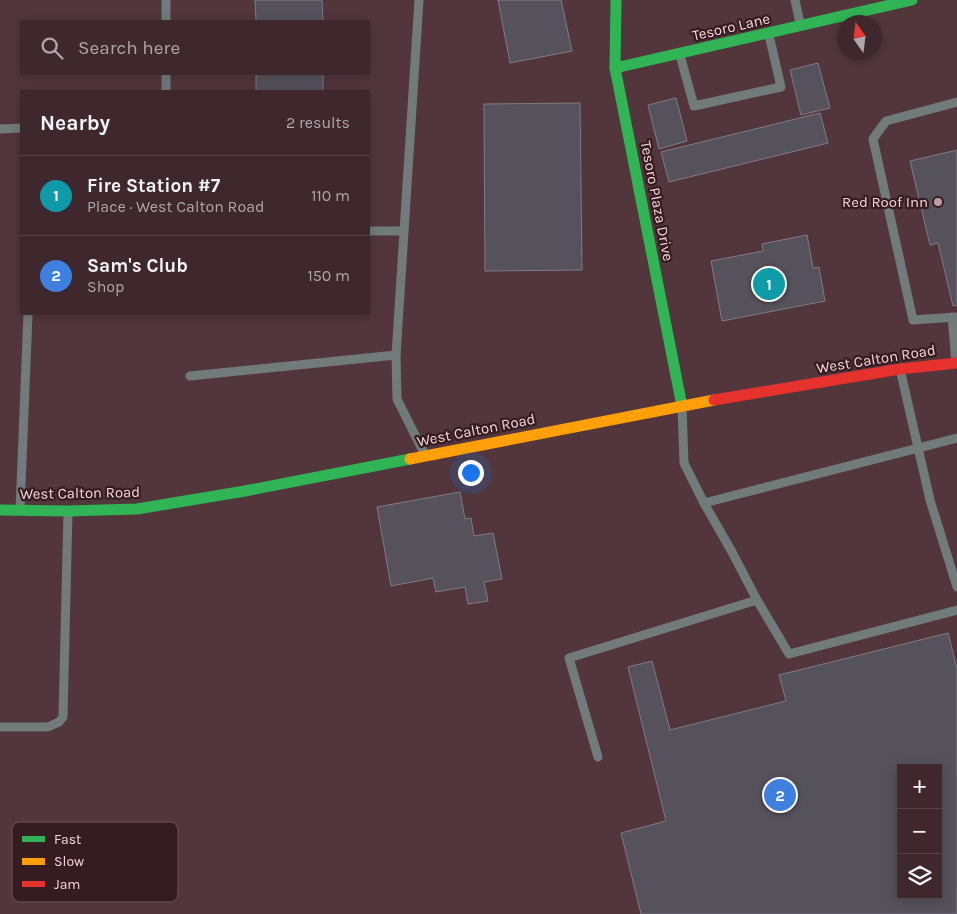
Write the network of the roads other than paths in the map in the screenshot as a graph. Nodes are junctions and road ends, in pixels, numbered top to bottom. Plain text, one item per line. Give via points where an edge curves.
1 (166, 0) edge
2 (419, 0) edge
3 (616, 0) edge
4 (795, 0) edge
5 (912, 0) edge
6 (862, 5) edge
7 (166, 20) edge
8 (801, 26) junction
9 (769, 33) junction
10 (680, 54) junction
11 (615, 68) junction
12 (166, 75) edge
13 (166, 90) edge
14 (957, 102) edge
15 (0, 128) edge
16 (20, 128) edge
17 (370, 231) edge
18 (404, 231) junction
19 (28, 315) edge
20 (955, 317) edge
21 (396, 355) junction
22 (956, 363) edge
23 (900, 369) junction
24 (190, 376) dead end
25 (682, 406) junction
26 (957, 438) edge
27 (918, 448) junction
28 (425, 456) junction
29 (704, 503) junction
30 (0, 510) edge
31 (20, 510) junction
32 (68, 512) junction
33 (957, 587) edge
34 (757, 600) junction
35 (957, 610) edge
36 (0, 727) edge
37 (598, 757) dead end

1 - 7 lane
2 - 18 lane
3 - 11 main road, Tesoro Plaza Drive
4 - 8 lane
5 - 6 main road, Tesoro Lane
6 - 8 main road, Tesoro Lane
8 - 9 main road, Tesoro Lane
9 - 10 main road, Tesoro Lane
9 - 10 lane via 781,86 694,106
10 - 11 main road, Tesoro Lane
11 - 25 main road, Tesoro Plaza Drive
12 - 13 lane
14 - 20 lane via 886,121 873,139 913,320
15 - 16 lane
17 - 18 lane
18 - 21 lane
19 - 31 lane
20 - 22 lane
21 - 24 lane
21 - 28 lane via 397,399
22 - 23 main road, West Calton Road
23 - 25 main road, West Calton Road
23 - 27 lane
25 - 28 main road, West Calton Road
25 - 29 lane via 684,463
26 - 27 lane
27 - 29 lane
27 - 33 lane
28 - 32 main road, West Calton Road via 137,508
29 - 34 lane
30 - 31 main road, West Calton Road
31 - 32 main road, West Calton Road
32 - 36 lane via 63,717 48,727
34 - 35 lane via 789,654
34 - 37 lane via 570,658

